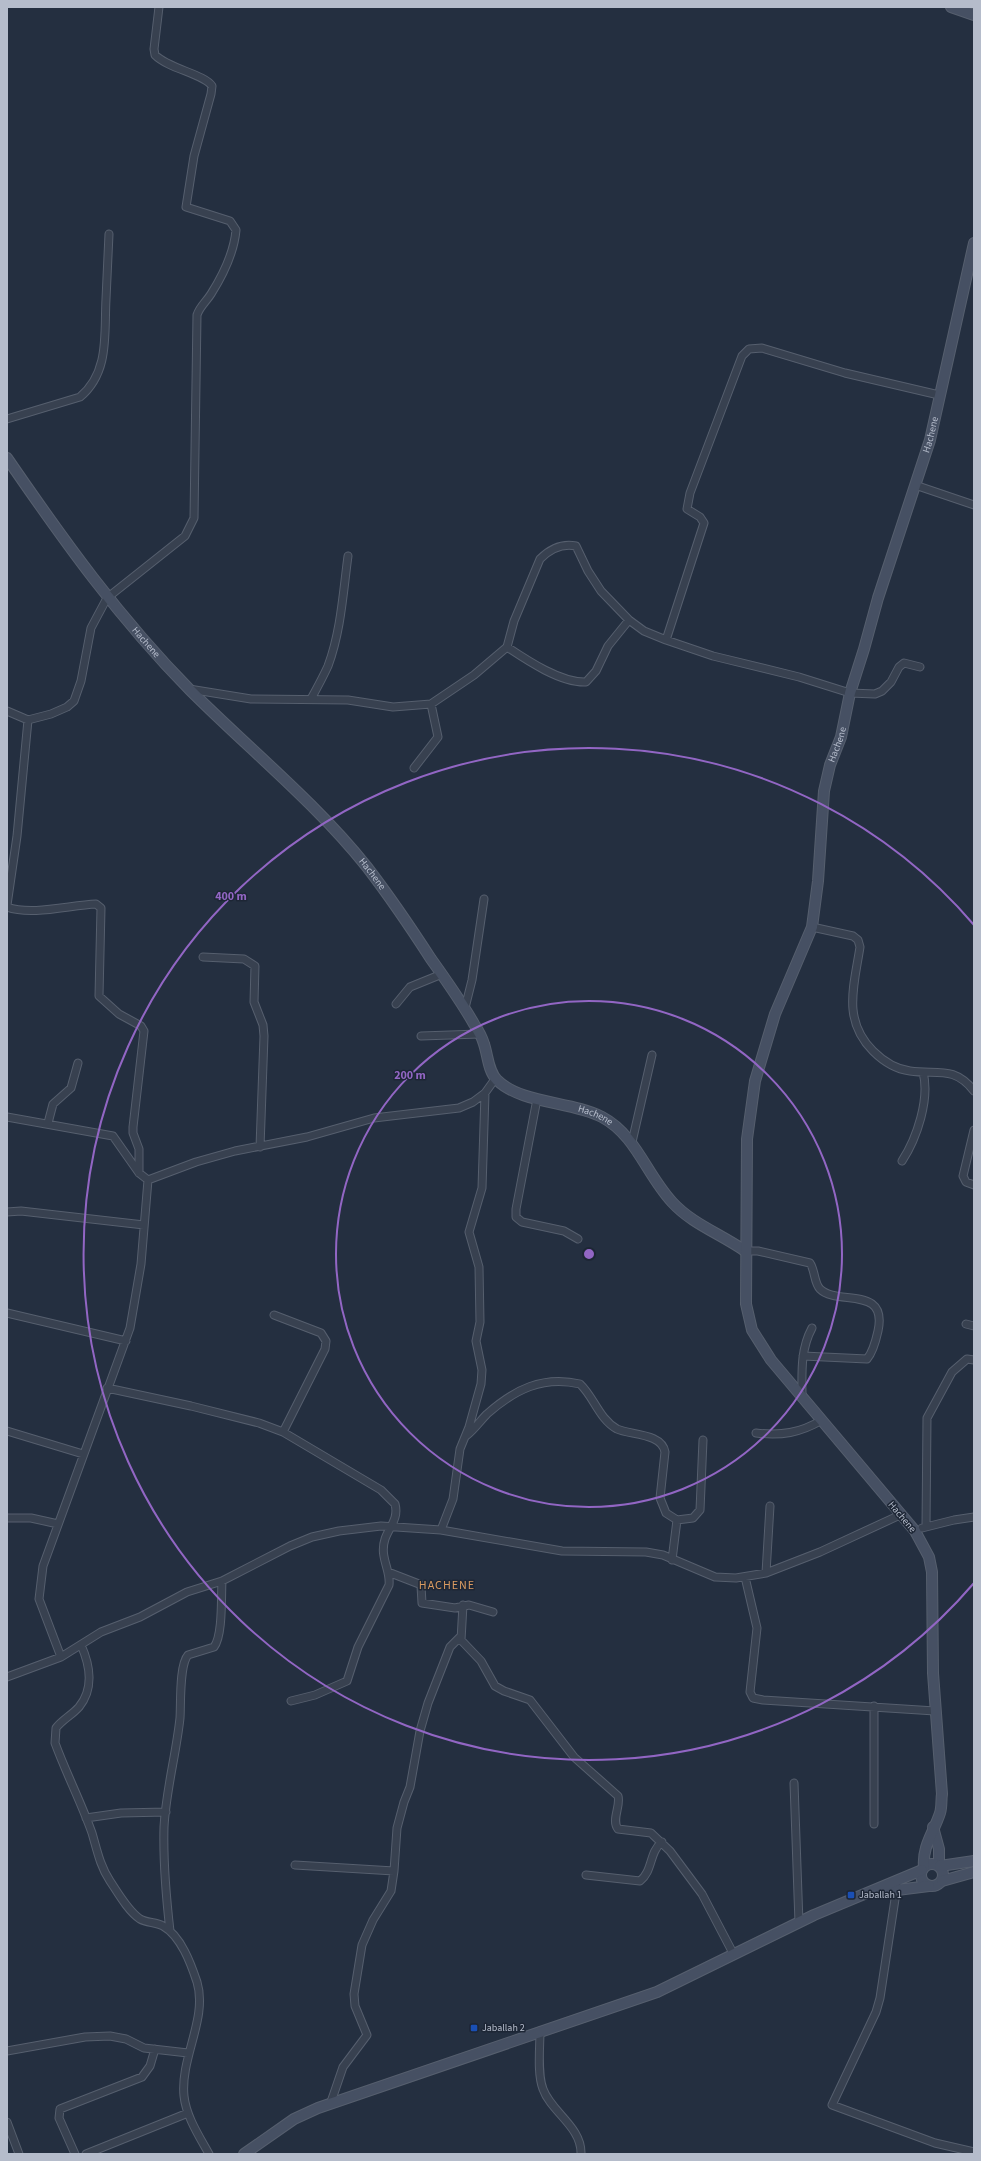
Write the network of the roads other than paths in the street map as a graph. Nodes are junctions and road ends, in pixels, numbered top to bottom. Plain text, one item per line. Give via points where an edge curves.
1 (159, 7) edge
2 (951, 7) edge
3 (974, 15) edge
4 (109, 234) dead end
5 (974, 242) edge
6 (939, 395) junction
7 (7, 419) edge
8 (7, 458) edge
9 (915, 485) junction
10 (974, 505) edge
11 (348, 556) dead end
12 (107, 598) junction
13 (628, 620) junction
14 (666, 640) junction
15 (507, 647) junction
16 (920, 667) dead end
17 (189, 689) junction
18 (850, 693) junction
19 (311, 699) junction
20 (431, 704) junction
21 (7, 711) edge
22 (28, 720) junction
23 (414, 768) dead end
24 (484, 899) dead end
25 (7, 906) edge
26 (812, 927) junction
27 (203, 957) dead end
28 (442, 974) junction
29 (396, 1004) dead end
30 (465, 1008) junction
31 (479, 1034) junction
32 (421, 1036) dead end
33 (652, 1055) dead end
34 (78, 1063) dead end
35 (923, 1072) junction
36 (495, 1079) junction
37 (974, 1091) edge
38 (485, 1093) junction
39 (537, 1099) junction
40 (7, 1117) edge
41 (48, 1123) junction
42 (974, 1130) edge
43 (632, 1142) junction
44 (260, 1147) junction
45 (902, 1161) dead end
46 (139, 1173) junction
47 (148, 1180) junction
48 (974, 1185) edge
49 (7, 1212) edge
50 (144, 1226) junction
51 (578, 1239) dead end
52 (745, 1251) junction
53 (7, 1312) edge
54 (274, 1315) dead end
55 (966, 1324) dead end
56 (974, 1326) edge
57 (812, 1328) dead end
58 (126, 1341) junction
59 (803, 1356) junction
60 (974, 1360) edge
61 (107, 1388) junction
62 (802, 1398) junction
63 (822, 1420) junction
64 (7, 1431) edge
65 (284, 1432) junction
66 (756, 1433) dead end
67 (464, 1438) junction
68 (703, 1440) dead end
69 (83, 1454) junction
70 (770, 1506) dead end
71 (900, 1515) junction
72 (974, 1517) edge
73 (7, 1518) edge
74 (677, 1520) junction
75 (58, 1524) junction
76 (926, 1526) junction
77 (392, 1527) junction
78 (441, 1530) junction
79 (915, 1531) junction
80 (672, 1560) junction
81 (388, 1572) junction
82 (766, 1572) junction
83 (745, 1577) junction
84 (222, 1581) junction
85 (463, 1605) junction
86 (493, 1612) dead end
87 (461, 1636) junction
88 (81, 1645) junction
89 (61, 1656) junction
90 (7, 1677) edge
91 (291, 1701) dead end
92 (874, 1706) junction
93 (935, 1711) junction
94 (794, 1783) dead end
95 (166, 1812) junction
96 (86, 1818) junction
97 (874, 1824) dead end
98 (933, 1827) junction
99 (662, 1842) junction
100 (974, 1861) edge
101 (295, 1865) dead end
102 (940, 1866) junction
103 (923, 1869) junction
104 (394, 1871) junction
105 (974, 1872) edge
106 (586, 1875) dead end
107 (942, 1881) junction
108 (898, 1885) junction
109 (929, 1886) junction
110 (799, 1923) junction
111 (170, 1931) junction
112 (734, 1955) junction
113 (540, 2031) junction
114 (155, 2049) junction
115 (7, 2051) edge
116 (188, 2053) junction
117 (331, 2102) junction
118 (188, 2113) junction
119 (7, 2122) edge
120 (974, 2152) edge
121 (19, 2154) edge
122 (75, 2154) edge
123 (86, 2154) edge
124 (209, 2154) edge
125 (244, 2154) edge
126 (581, 2154) edge

1 - 12 street via 155,55 166,63 206,79 212,86 194,156 186,206 230,221 236,230 230,258 197,315 196,509 192,526 185,536
2 - 3 street
4 - 7 street via 105,343 98,374 80,397
5 - 6 street, Hachene
6 - 9 street, Hachene via 930,440
6 - 14 street via 845,373 762,348 749,349 742,356 690,493 687,509 700,517 704,523
8 - 12 street, Hachene
9 - 10 street
9 - 18 street, Hachene
11 - 19 street via 340,617 333,647 324,674
12 - 17 street, Hachene
12 - 22 street via 91,628 81,681 74,701 51,714
13 - 14 street via 644,631
13 - 15 street via 608,646 596,671 586,682 578,682 548,671
13 - 15 street via 602,591 588,571 576,546 559,546 540,559 514,620
14 - 18 street via 713,656 799,677
15 - 20 street via 474,675
16 - 18 street via 904,663 891,682 875,694
17 - 19 street via 251,699
17 - 28 street, Hachene via 342,838 391,898
18 - 26 street, Hachene via 841,737 830,765 824,791
19 - 20 street via 348,700 393,707
20 - 23 street via 438,737
21 - 22 street
22 - 25 street via 17,836
24 - 30 street via 472,980
25 - 46 street via 16,910 28,910 96,904 101,908 99,996 119,1014 144,1030 133,1133 139,1149
26 - 35 street via 853,936 858,940 860,947 852,1005 860,1037 881,1060 908,1071
26 - 52 street, Hachene via 775,1014 755,1082 747,1139
27 - 44 street via 244,959 255,966 254,1002 263,1025 264,1036
28 - 29 street via 410,987
28 - 30 street, Hachene
30 - 31 street, Hachene
31 - 32 street
31 - 36 street, Hachene
33 - 43 street
34 - 41 street via 71,1088 53,1104
35 - 37 street via 947,1072 962,1080
35 - 45 street via 926,1086 924,1103 912,1145
36 - 38 street
36 - 39 street, Hachene via 508,1088
38 - 44 street via 459,1108 374,1118
38 - 67 street via 482,1188 469,1232 479,1267 480,1322 476,1341 482,1376 470,1427
39 - 43 street, Hachene via 594,1113 618,1128
39 - 51 street via 516,1217 522,1222 564,1231
40 - 41 street
41 - 46 street via 113,1136
42 - 48 street via 963,1176 966,1182
43 - 52 street, Hachene via 660,1188 679,1209
44 - 47 street via 234,1150
46 - 47 street
47 - 50 street
49 - 50 street via 22,1211
50 - 58 street via 138,1290
52 - 59 street via 758,1251 810,1263 818,1288 830,1294 858,1298 877,1310 880,1316 878,1330 867,1359
52 - 62 street, Hachene via 746,1304 752,1330
53 - 58 street
54 - 65 street via 321,1333 326,1341 325,1349
55 - 56 street
57 - 59 street
58 - 61 street
59 - 62 street
60 - 76 street via 967,1359 952,1372 927,1418
61 - 65 street via 191,1406
61 - 69 street
62 - 63 street, Hachene
63 - 66 street via 810,1427 787,1434
63 - 71 street, Hachene
64 - 69 street
65 - 77 street via 381,1490 391,1499 396,1509
67 - 74 street via 487,1415 526,1387 546,1382 580,1384 608,1422 618,1429 656,1440 663,1446 665,1452 660,1498 666,1512
67 - 78 street via 453,1499
68 - 74 street via 700,1510 693,1518
69 - 75 street
70 - 82 street
71 - 79 street, Hachene
71 - 82 street via 820,1552
72 - 76 street
73 - 75 street via 31,1518
74 - 80 street
75 - 89 street via 43,1566 39,1599
76 - 79 street
77 - 78 street
77 - 81 street via 385,1539 384,1548
77 - 84 street via 358,1527 312,1537
78 - 80 street via 562,1551 646,1552 663,1555
79 - 93 street, Hachene via 929,1557 932,1572
80 - 83 street via 715,1577
81 - 85 street via 419,1584 422,1603 455,1608
81 - 91 street via 389,1585 358,1647 347,1681 315,1695
82 - 83 street
83 - 92 street via 757,1628 750,1692 753,1698
84 - 88 street via 187,1592 140,1617 101,1632
84 - 95 street via 219,1635 216,1644 214,1647 188,1655 184,1664 180,1717
85 - 86 street
85 - 87 street
87 - 99 street via 463,1643 481,1662 495,1686 504,1692 530,1700 574,1757 618,1796 616,1827 651,1833
87 - 104 street via 450,1647 420,1730 410,1787 397,1828
88 - 89 street
88 - 96 street via 89,1666 86,1690 80,1706 56,1728 54,1736 67,1776
89 - 90 street
92 - 93 street
92 - 97 street
93 - 98 street, Hachene via 942,1794 940,1812
94 - 110 street
95 - 96 street via 121,1813
95 - 111 street via 164,1882
96 - 111 street via 102,1867 131,1910 142,1920 159,1924
98 - 102 street
98 - 103 street, Hachene via 928,1838
99 - 106 street via 655,1849 646,1875 640,1881
99 - 112 street via 702,1894
100 - 102 street
101 - 104 street
102 - 103 street via 931,1863
102 - 107 street via 943,1871
103 - 108 street
103 - 109 street via 921,1878
104 - 117 street via 390,1891 364,1940 357,1972 355,2006 367,2035 343,2067
105 - 107 street
107 - 109 street
108 - 109 street
108 - 110 street via 877,1890
108 - 120 street via 886,1968 876,2012 832,2105 935,2143
110 - 112 street
111 - 116 street via 183,1949 199,1991 197,2021
112 - 113 street via 657,1992
113 - 117 street
113 - 126 street via 543,2089 581,2144
114 - 115 street via 140,2047 122,2038 99,2036
114 - 116 street
114 - 122 street via 150,2066 142,2077 60,2109 59,2118
116 - 118 street via 183,2085
117 - 125 street via 294,2119
118 - 123 street
118 - 124 street
119 - 121 street

